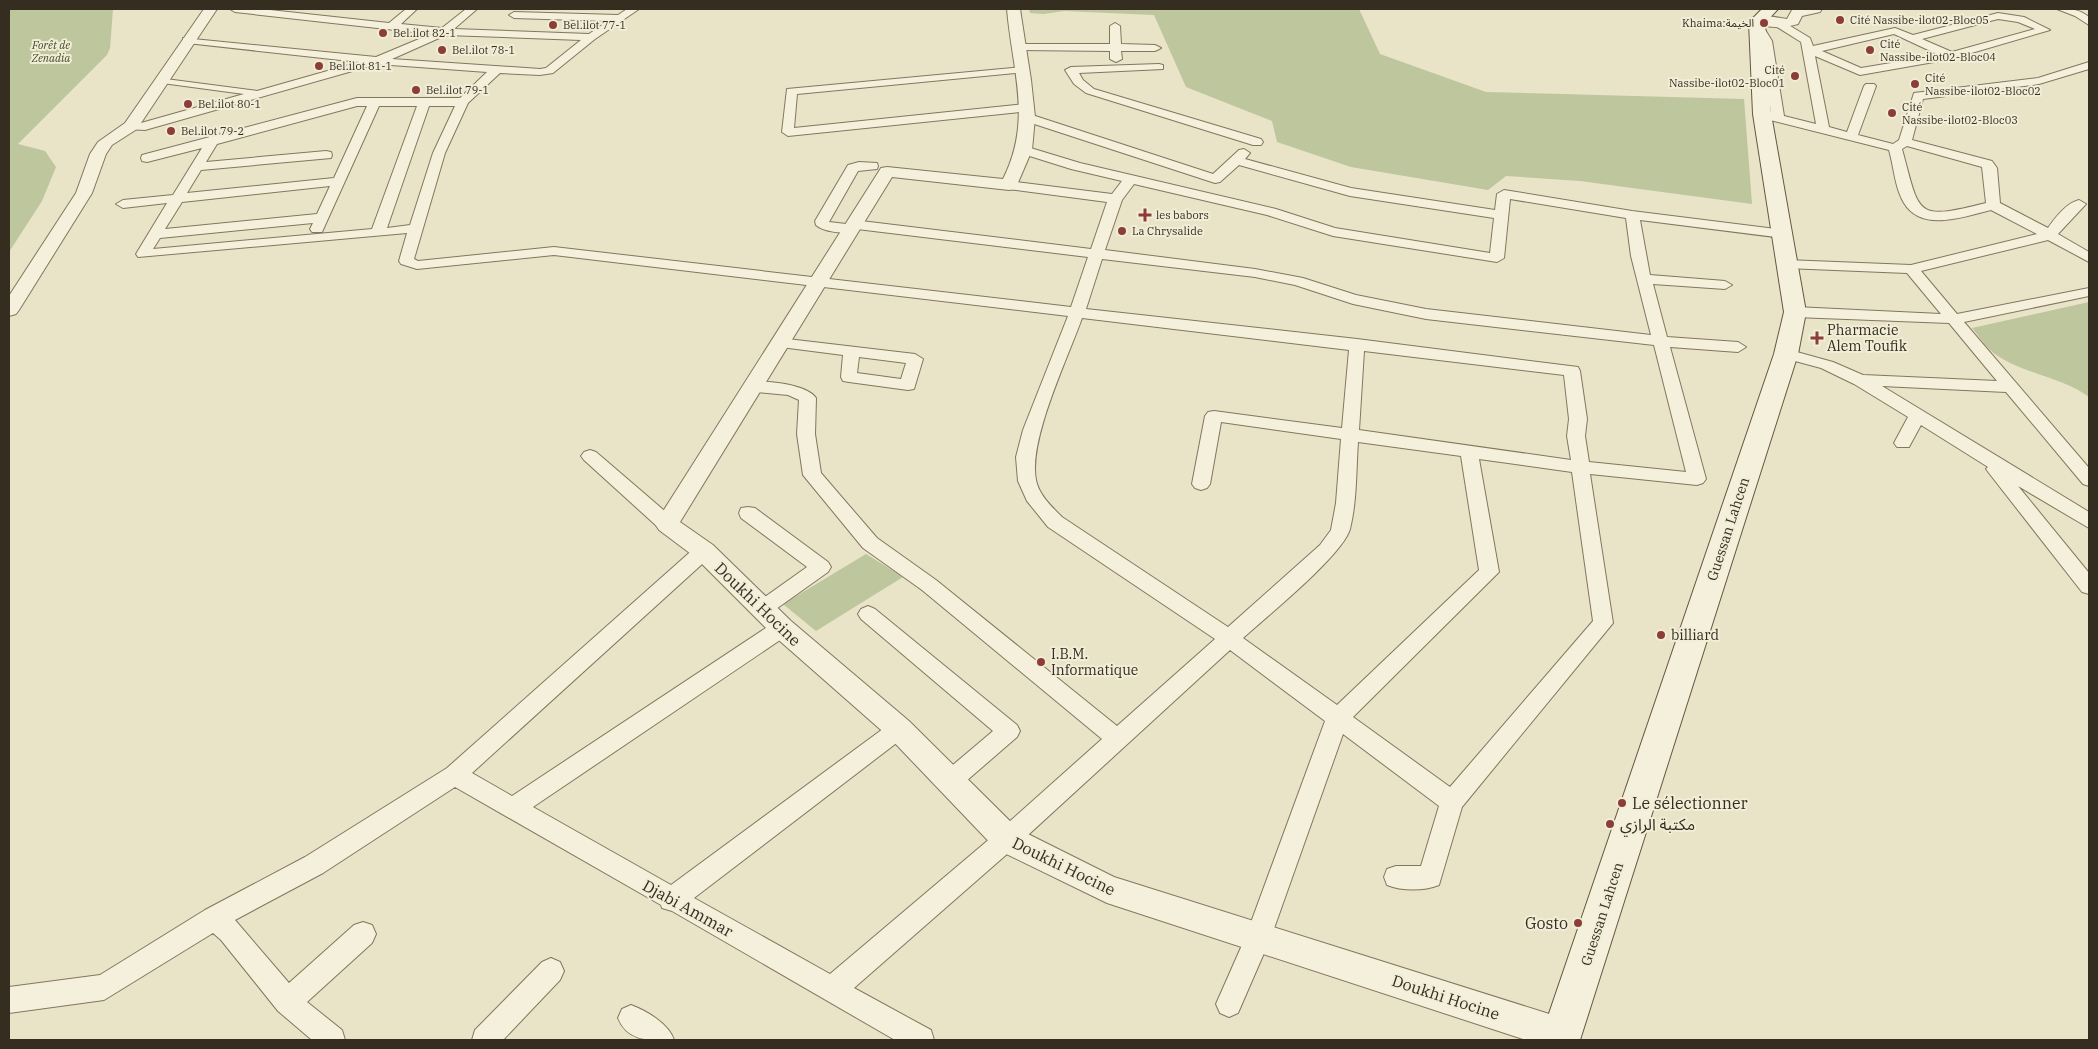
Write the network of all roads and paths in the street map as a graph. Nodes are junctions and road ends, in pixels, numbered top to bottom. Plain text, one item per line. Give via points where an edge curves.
1 (210, 9) edge
2 (235, 9) edge
3 (339, 9) edge
4 (412, 9) edge
5 (472, 9) edge
6 (634, 9) edge
7 (1013, 9) edge
8 (1815, 9) edge
9 (2062, 9) edge
10 (270, 11) edge
11 (510, 17) edge
12 (618, 18) junction
13 (325, 19) junction
14 (1767, 19) edge
15 (2089, 22) edge
16 (392, 26) junction
17 (1115, 26) dead end
18 (444, 32) junction
19 (486, 33) junction
20 (590, 37) junction
21 (1914, 38) junction
22 (187, 40) junction
23 (1020, 48) junction
24 (1116, 48) junction
25 (1155, 48) dead end
26 (1810, 49) junction
27 (1950, 56) junction
28 (377, 61) junction
29 (2089, 64) edge
30 (1158, 67) dead end
31 (497, 69) junction
32 (1022, 70) junction
33 (1117, 70) junction
34 (162, 80) junction
35 (1870, 86) dead end
36 (1090, 91) junction
37 (261, 93) junction
38 (375, 102) junction
39 (424, 102) junction
40 (463, 102) junction
41 (1026, 113) junction
42 (1770, 116) junction
43 (131, 126) junction
44 (1823, 130) junction
45 (1851, 137) junction
46 (212, 141) junction
47 (1900, 145) junction
48 (1024, 150) junction
49 (326, 155) dead end
50 (147, 158) dead end
51 (1236, 160) junction
52 (872, 166) dead end
53 (195, 167) junction
54 (1130, 180) junction
55 (339, 181) junction
56 (1009, 185) junction
57 (176, 198) junction
58 (1115, 199) junction
59 (123, 204) dead end
60 (1993, 205) junction
61 (1632, 214) junction
62 (1502, 215) junction
63 (2089, 216) edge
64 (322, 218) junction
65 (851, 226) junction
66 (416, 228) junction
67 (378, 233) junction
68 (154, 234) junction
69 (1783, 234) junction
70 (2050, 235) junction
71 (312, 240) junction
72 (1095, 254) junction
73 (2089, 258) edge
74 (1786, 264) junction
75 (1911, 269) junction
76 (1644, 279) junction
77 (818, 281) junction
78 (1725, 285) dead end
79 (2089, 292) edge
80 (9, 310) edge
81 (1077, 312) junction
82 (1795, 312) junction
83 (1953, 319) junction
84 (1659, 341) junction
85 (779, 343) junction
86 (1357, 344) junction
87 (1738, 347) dead end
88 (851, 351) dead end
89 (1786, 354) junction
90 (1860, 380) junction
91 (752, 387) junction
92 (2009, 387) junction
93 (1917, 416) junction
94 (1349, 435) junction
95 (1903, 443) dead end
96 (1470, 452) junction
97 (590, 456) dead end
98 (1987, 459) junction
99 (1581, 467) junction
100 (2089, 480) edge
101 (1201, 484) dead end
102 (748, 513) dead end
103 (2089, 521) edge
104 (667, 524) junction
105 (704, 552) junction
106 (2089, 587) edge
107 (868, 614) dead end
108 (772, 618) junction
109 (1230, 639) junction
110 (1337, 719) junction
111 (898, 730) junction
112 (1118, 739) junction
113 (455, 775) junction
114 (949, 782) junction
115 (1452, 802) junction
116 (513, 808) junction
117 (1007, 839) junction
118 (1396, 877) dead end
119 (671, 900) junction
120 (214, 918) junction
121 (363, 934) dead end
122 (1258, 937) junction
123 (551, 972) dead end
124 (833, 989) junction
125 (9, 1000) edge
126 (287, 1002) junction
127 (1229, 1004) dead end
128 (631, 1018) dead end
129 (1561, 1038) edge
130 (332, 1040) edge
131 (485, 1040) edge
132 (661, 1040) edge
133 (921, 1040) edge

1 - 22 street
2 - 10 street
3 - 13 street
4 - 16 street
5 - 18 street
6 - 12 street
7 - 23 street
8 - 14 street via 1797,13 1793,21
9 - 15 street via 2079,14
10 - 13 street
11 - 12 street
11 - 19 street
12 - 20 street
13 - 16 street
14 - 26 street via 1803,37
14 - 42 main road, Guessan Lahcen
16 - 18 street
17 - 24 street
18 - 19 street
18 - 28 street
19 - 20 street
20 - 31 street via 549,70
21 - 26 street via 1901,32 1891,32
21 - 27 street
21 - 27 street via 1998,16 2020,19 2045,30
22 - 28 street
22 - 34 street
23 - 24 street
23 - 32 street
24 - 25 street
24 - 33 street
26 - 27 street via 1860,72
26 - 44 street
28 - 31 street
28 - 37 street
29 - 47 street via 2039,81 1918,96
30 - 33 street
31 - 40 street
32 - 41 street
32 - 41 street via 791,91 788,132
33 - 36 street
33 - 36 street via 1071,70 1078,82
34 - 37 street
34 - 43 street
35 - 45 street
36 - 51 street via 1257,142
37 - 43 street via 142,127
38 - 39 street
38 - 46 street via 357,102
38 - 55 street
39 - 40 street
39 - 67 street
40 - 66 street via 439,153
41 - 48 street
41 - 51 street via 1215,178
42 - 44 street
42 - 69 main road, Guessan Lahcen
43 - 80 street via 106,142 98,154 84,193
44 - 45 street
45 - 47 street
46 - 50 street
46 - 53 street
47 - 60 street via 1987,164
47 - 60 street via 1911,204 1921,214 1939,218
48 - 54 street
48 - 56 street
49 - 53 street
51 - 62 street via 1350,192
52 - 65 street via 853,168 822,221 824,225
53 - 57 street
54 - 58 street
54 - 62 street via 1271,212 1333,232 1497,258
55 - 57 street
55 - 64 street
56 - 58 street
56 - 65 street via 887,172
57 - 59 street
57 - 68 street
58 - 72 street
60 - 70 street
61 - 62 street via 1504,194
61 - 69 street
61 - 76 street
63 - 70 street via 2075,200
64 - 68 street
64 - 71 street
65 - 72 street
65 - 77 street
66 - 67 street
66 - 77 street via 406,261 418,265 554,251
67 - 71 street
68 - 71 street via 143,254
69 - 74 main road, Guessan Lahcen
70 - 73 street
70 - 75 street
72 - 81 street
72 - 84 street via 1298,280 1353,299 1426,314
74 - 75 street
74 - 82 main road, Guessan Lahcen
75 - 83 street
76 - 78 street
76 - 84 street
77 - 81 street
77 - 85 street
79 - 83 street
81 - 86 street
81 - 109 street via 1032,430 1025,458 1028,481 1036,501 1055,522
82 - 83 street
82 - 89 main road, Guessan Lahcen
83 - 92 street
84 - 87 street
84 - 99 street via 1697,479
85 - 88 street
85 - 91 street
86 - 94 street
86 - 99 street via 1572,371
89 - 90 street via 1827,365
89 - 129 main road, Guessan Lahcen
90 - 92 street
90 - 93 street
91 - 104 street
91 - 112 street via 791,390 808,398 806,434 812,475 870,543 929,585
92 - 100 street
93 - 95 street
93 - 98 street
94 - 96 street
94 - 101 street via 1214,416
94 - 109 street via 1340,531 1328,550
96 - 99 street
96 - 110 street via 1488,572
97 - 104 street
98 - 103 street
98 - 106 street
99 - 115 street via 1603,623
102 - 108 street via 821,568
104 - 105 street, Doukhi Hocine
105 - 108 street, Doukhi Hocine
105 - 113 street
107 - 114 street via 1009,731
108 - 111 street, Doukhi Hocine
108 - 116 street
109 - 110 street
109 - 112 street
110 - 115 street
110 - 122 street
111 - 114 street, Doukhi Hocine
111 - 119 street
112 - 117 street
113 - 116 street, Djabi Ammar
113 - 120 street via 314,865
114 - 117 street, Doukhi Hocine
115 - 118 street via 1430,877
116 - 119 street, Djabi Ammar
117 - 122 street, Doukhi Hocine via 1107,889
117 - 124 street
119 - 124 street, Djabi Ammar
120 - 125 street via 104,987
120 - 126 street via 230,931
121 - 126 street
122 - 127 street
122 - 129 street, Doukhi Hocine
123 - 131 street
124 - 133 street, Djabi Ammar
126 - 130 street
128 - 132 street

